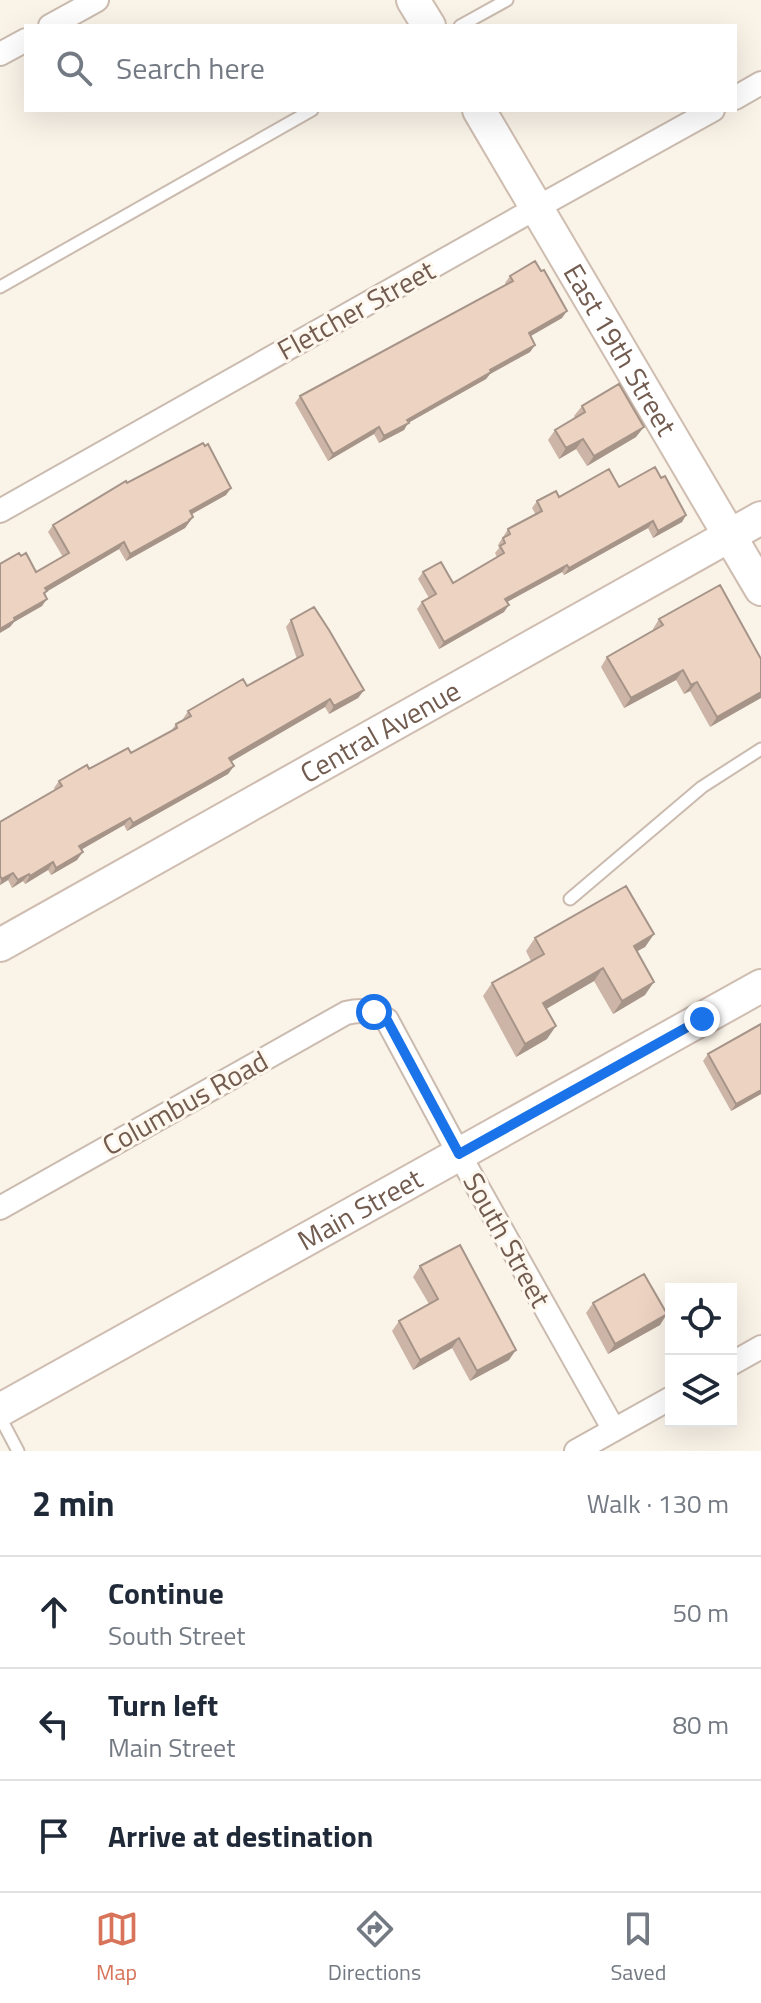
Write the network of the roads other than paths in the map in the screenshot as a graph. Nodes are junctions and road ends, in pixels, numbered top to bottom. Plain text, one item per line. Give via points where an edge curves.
1 (97, 0) edge
2 (413, 0) edge
3 (507, 0) edge
4 (54, 24) edge
5 (428, 24) edge
6 (464, 24) edge
7 (24, 41) edge
8 (0, 54) edge
9 (761, 83) edge
10 (737, 97) edge
11 (308, 112) edge
12 (480, 112) edge
13 (709, 112) edge
14 (538, 207) junction
15 (0, 287) edge
16 (0, 511) edge
17 (761, 518) edge
18 (730, 535) junction
19 (761, 589) edge
20 (761, 749) edge
21 (570, 899) dead end
22 (0, 945) edge
23 (761, 986) edge
24 (374, 1012) joint
25 (459, 1154) junction
26 (0, 1208) edge
27 (761, 1347) edge
28 (737, 1361) edge
29 (665, 1401) edge
30 (0, 1410) edge
31 (0, 1417) edge
32 (614, 1430) junction
33 (18, 1451) edge
34 (576, 1451) edge

1 - 4 street
2 - 5 street
3 - 6 lane
7 - 8 street
9 - 10 street
11 - 15 lane
12 - 14 street, East 19th Street
13 - 14 street, Fletcher Street
14 - 16 street, Fletcher Street
14 - 18 street, East 19th Street
17 - 18 street, Central Avenue
18 - 19 street, East 19th Street
18 - 22 street, Central Avenue
20 - 21 lane via 702,787
23 - 25 street, Main Street
24 - 25 street, South Street via 387,1020
24 - 26 street, Columbus Road via 346,1013
25 - 30 street, Main Street
25 - 32 street, South Street
27 - 28 street
29 - 32 street
31 - 33 lane
32 - 34 street

